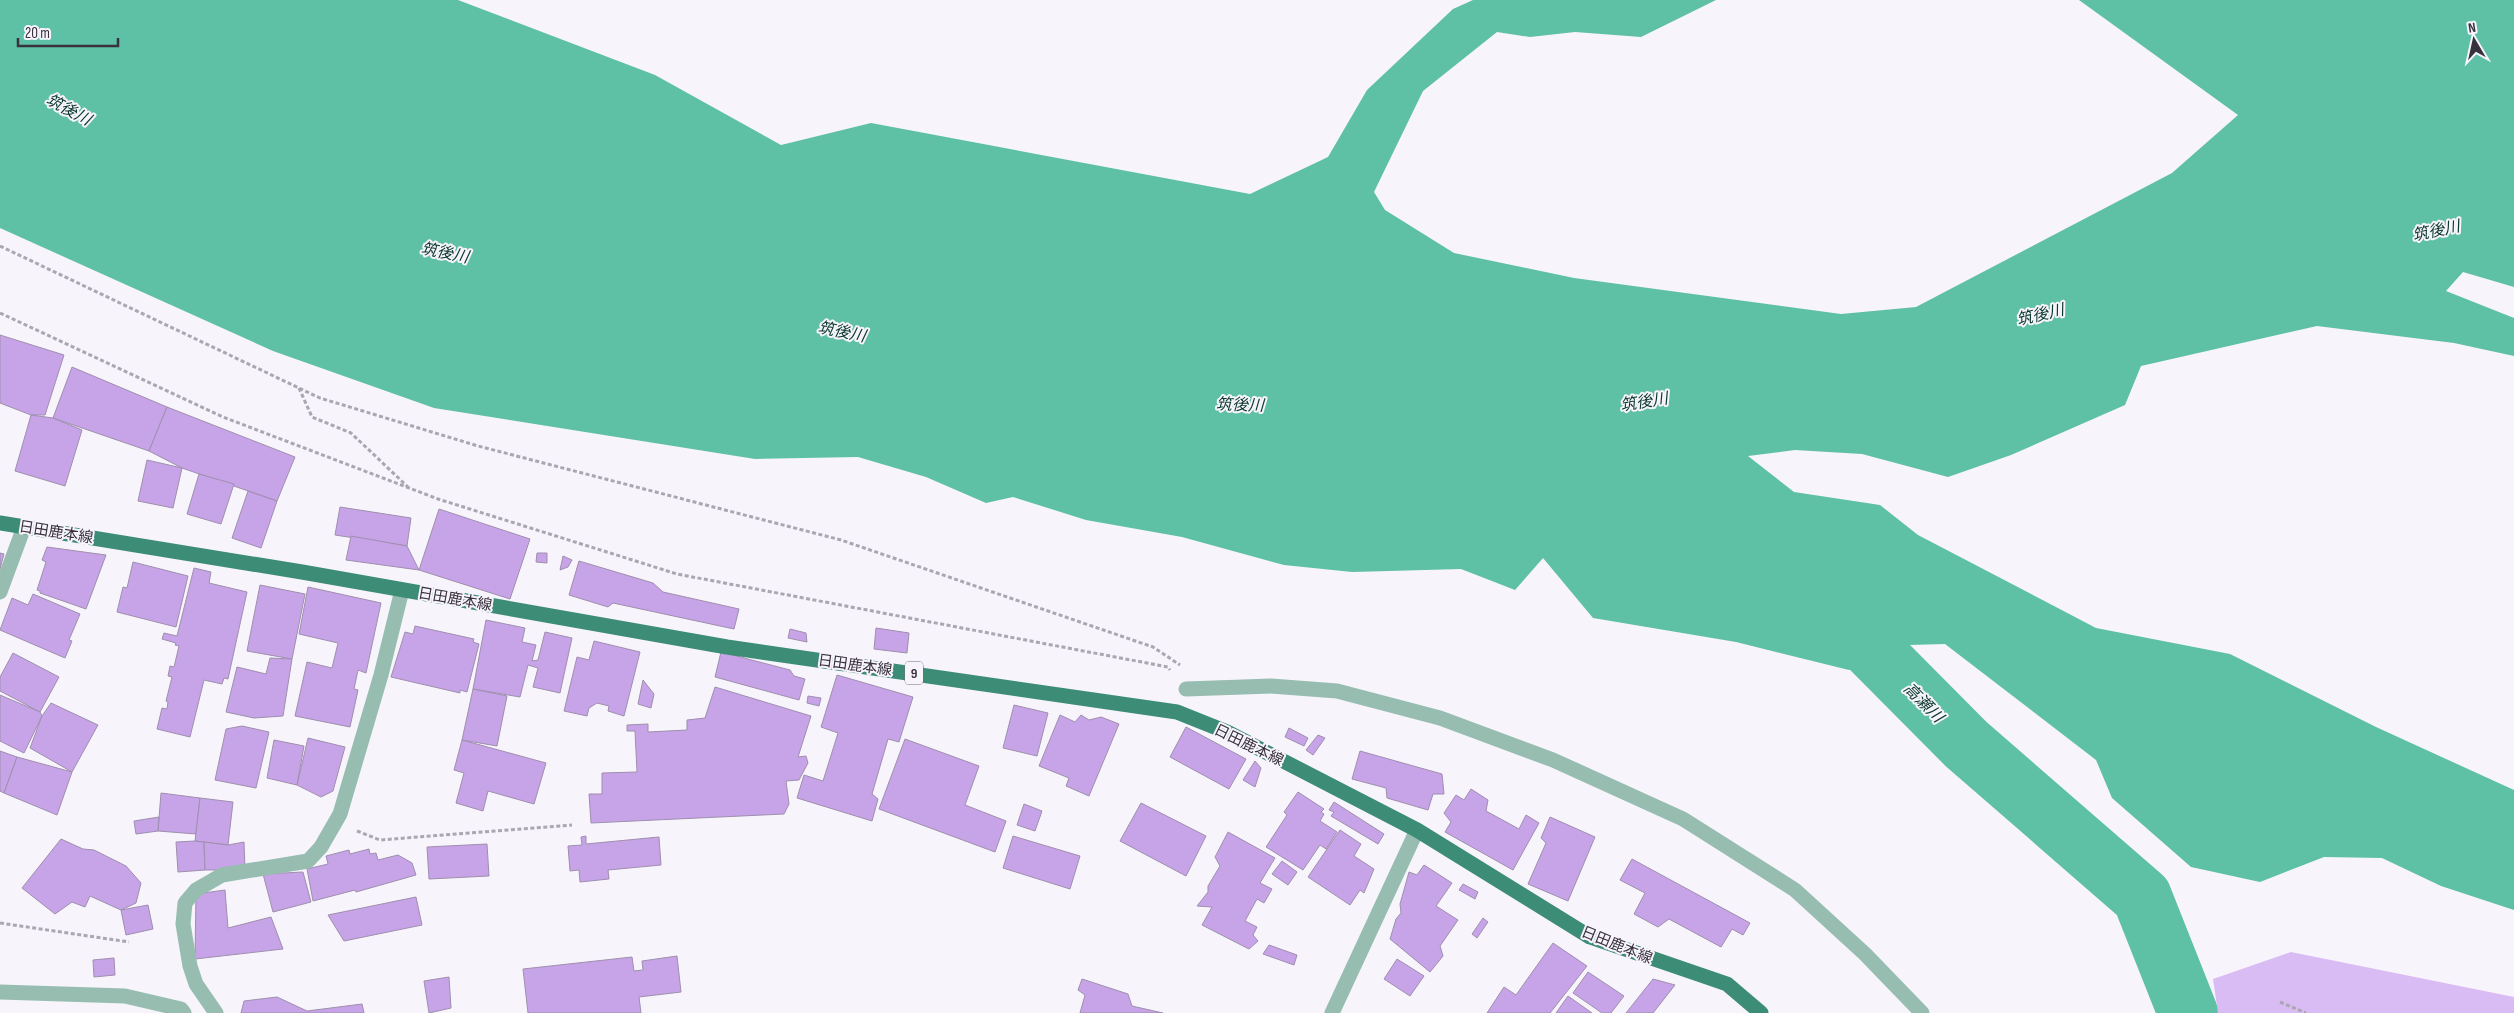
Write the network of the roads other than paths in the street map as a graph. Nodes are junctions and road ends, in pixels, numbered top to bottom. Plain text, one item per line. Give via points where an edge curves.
1 (0, 523) edge
2 (24, 526) junction
3 (402, 590) junction
4 (0, 592) edge
5 (1186, 689) road end
6 (1417, 830) junction
7 (0, 992) edge
8 (184, 1013) edge
9 (216, 1013) edge
10 (1332, 1013) edge
11 (1761, 1013) edge
12 (1922, 1013) edge

1 - 2 main road, 日田鹿本線 / 9
2 - 3 main road, 日田鹿本線 / 9
2 - 4 street
3 - 6 main road, 日田鹿本線 / 9 via 727,647 1176,712 1227,732
3 - 9 street via 340,814 321,847 308,861 222,875 196,890 185,903 183,924 190,966 196,984
5 - 12 street via 1271,686 1337,691 1440,718 1553,760 1683,819 1795,890 1865,954
6 - 10 street
6 - 11 main road, 日田鹿本線 / 9 via 1590,937 1727,984
7 - 8 street via 126,996 180,1009

